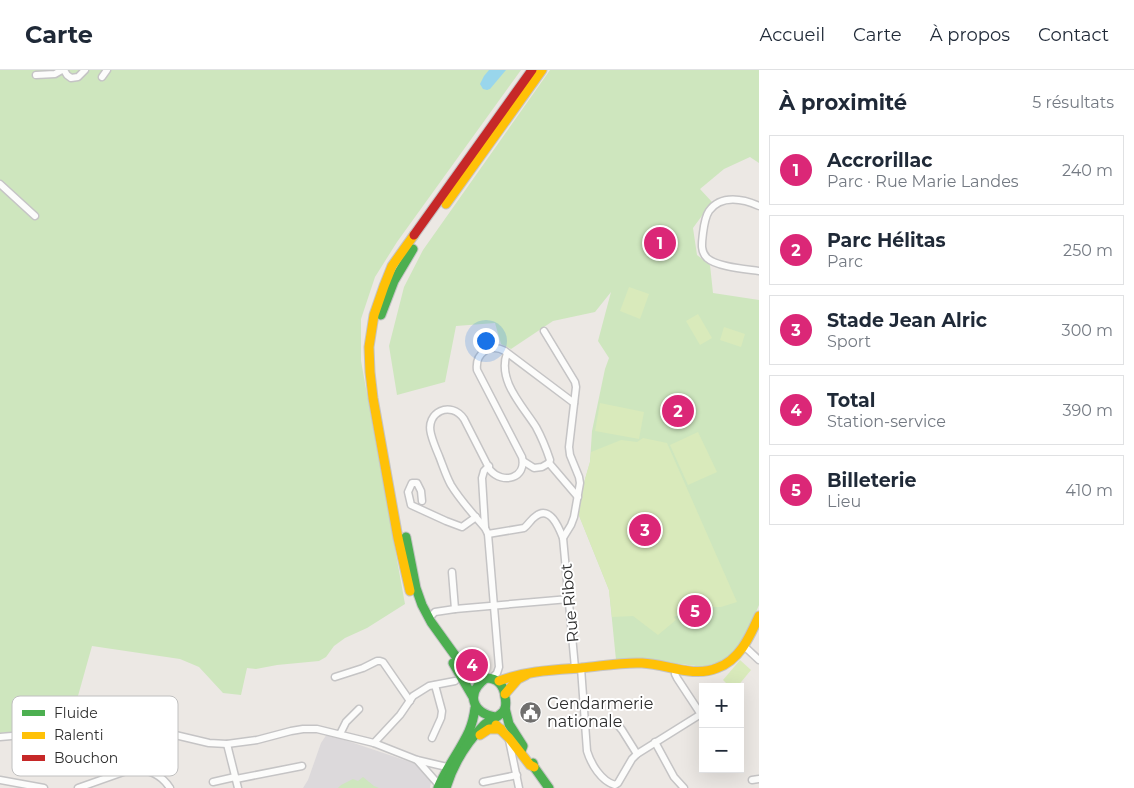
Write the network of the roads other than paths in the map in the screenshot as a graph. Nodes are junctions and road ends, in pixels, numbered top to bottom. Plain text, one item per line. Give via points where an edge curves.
1 (63, 70) edge
2 (85, 70) edge
3 (107, 70) edge
4 (532, 70) edge
5 (542, 70) edge
6 (36, 75) dead end
7 (102, 77) dead end
8 (0, 184) edge
9 (759, 206) edge
10 (35, 216) dead end
11 (759, 271) edge
12 (544, 331) dead end
13 (508, 353) junction
14 (574, 403) junction
15 (523, 461) junction
16 (549, 463) junction
17 (489, 466) junction
18 (578, 497) junction
19 (422, 501) dead end
20 (476, 517) junction
21 (486, 531) junction
22 (564, 538) junction
23 (452, 572) dead end
24 (569, 599) junction
25 (494, 606) junction
26 (455, 609) junction
27 (759, 616) edge
28 (429, 618) junction
29 (744, 646) junction
30 (759, 660) edge
31 (578, 668) junction
32 (676, 668) junction
33 (533, 672) junction
34 (335, 677) dead end
35 (492, 679) junction
36 (455, 682) dead end
37 (436, 684) junction
38 (505, 694) junction
39 (473, 697) junction
40 (410, 701) junction
41 (475, 708) junction
42 (505, 708) junction
43 (359, 709) dead end
44 (699, 711) edge
45 (699, 717) edge
46 (490, 718) junction
47 (616, 724) dead end
48 (501, 729) junction
49 (340, 734) junction
50 (178, 736) edge
51 (432, 738) dead end
52 (509, 738) junction
53 (655, 742) junction
54 (374, 743) junction
55 (226, 744) junction
56 (469, 744) junction
57 (522, 750) junction
58 (637, 754) junction
59 (417, 760) junction
60 (515, 765) junction
61 (302, 766) dead end
62 (447, 767) junction
63 (517, 775) junction
64 (112, 776) edge
65 (158, 776) edge
66 (236, 778) junction
67 (0, 780) edge
68 (212, 782) dead end
69 (483, 782) dead end
70 (441, 787) edge
71 (44, 788) edge
72 (78, 788) edge
73 (170, 788) edge
74 (238, 788) edge
75 (519, 788) edge
76 (549, 788) edge
77 (684, 788) edge

1 - 2 street via 72,78
1 - 6 street
3 - 7 street
4 - 39 main road via 392,266 377,302 369,347 371,381 410,591 424,622
5 - 28 main road via 413,249 384,304 378,332 380,390 414,583
8 - 10 street
9 - 11 street via 736,199 716,204 705,219 701,245 702,252 712,262
12 - 14 street via 575,382
13 - 14 street
13 - 15 street via 489,349 478,358 476,365
13 - 16 street via 506,374 517,399 536,426
14 - 18 street via 569,447 579,477
15 - 16 street via 534,468
15 - 17 street via 516,475 507,478 498,477
16 - 18 street
17 - 20 street via 462,415 449,409 435,415 430,424 431,434 447,478
17 - 21 street via 482,478
18 - 22 street via 574,518
19 - 20 street via 417,483 412,483 408,492 411,505 462,527
20 - 21 street
21 - 22 street via 524,528 535,516 542,514 554,519
21 - 25 street
22 - 24 street, Rue Ribot
23 - 26 street
24 - 25 street
24 - 31 street, Rue Ribot
25 - 26 street
25 - 35 street via 500,667
26 - 28 street via 436,612
27 - 29 main road
28 - 35 main road via 467,672
29 - 30 street
29 - 32 main road via 731,660 717,668 706,671
31 - 32 main road via 643,663
31 - 33 main road
31 - 58 street, Rue Ribot via 586,740 595,768 615,785
32 - 44 street via 677,678
33 - 35 main road
33 - 38 main road via 518,679
34 - 40 street via 380,661
35 - 38 main road via 504,687
35 - 39 main road via 482,680 475,687
36 - 37 street
37 - 40 street via 422,690
37 - 51 street via 442,711
38 - 42 main road
39 - 41 main road
40 - 54 street
41 - 46 main road
41 - 62 main road via 472,726
42 - 46 main road
42 - 57 main road via 509,727
43 - 49 street
45 - 53 street
46 - 48 main road
46 - 56 main road
47 - 58 street
48 - 52 main road
48 - 56 main road via 486,730
49 - 54 street
49 - 55 street via 303,729
50 - 55 street
52 - 57 main road
52 - 60 street
53 - 58 street
53 - 77 street via 674,777
54 - 59 street
55 - 66 street
56 - 70 main road
57 - 60 street
57 - 76 main road
59 - 62 street
59 - 70 street
60 - 63 street
61 - 66 street
62 - 70 main road
63 - 69 street
63 - 75 street
64 - 72 street
65 - 73 street
66 - 68 street
66 - 74 street
67 - 71 street

